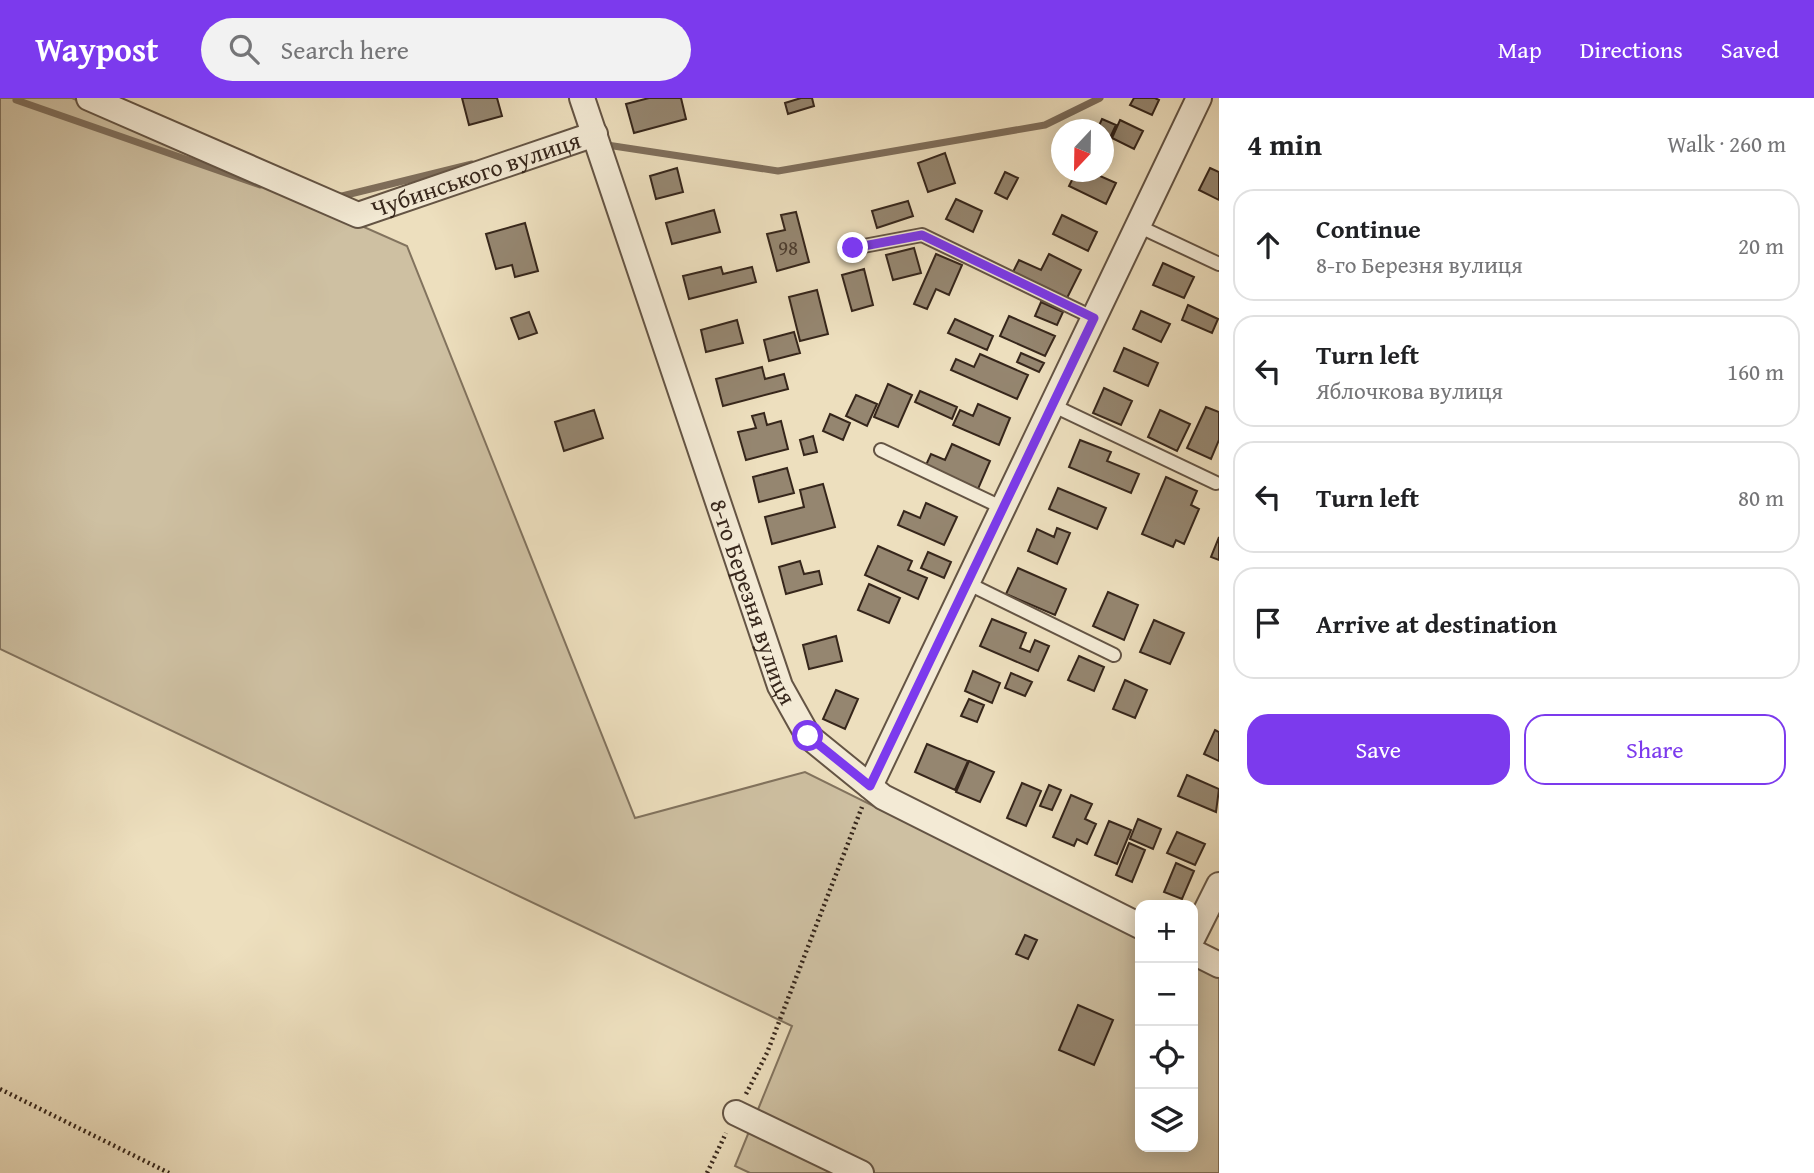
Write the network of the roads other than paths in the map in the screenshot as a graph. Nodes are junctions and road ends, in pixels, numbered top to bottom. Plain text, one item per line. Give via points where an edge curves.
1 (89, 98) edge
2 (582, 98) edge
3 (1199, 98) edge
4 (595, 134) junction
5 (1138, 226) junction
6 (853, 248) dead end
7 (1219, 264) edge
8 (1094, 318) junction
9 (1052, 405) junction
10 (881, 450) dead end
11 (1216, 483) dead end
12 (1003, 508) junction
13 (967, 583) junction
14 (1114, 655) dead end
15 (870, 786) junction
16 (1219, 885) edge
17 (1135, 923) edge
18 (1198, 927) edge
19 (1198, 954) edge
20 (1219, 965) edge
21 (736, 1113) road end
22 (861, 1173) edge

1 - 4 street, Чубинського вулиця via 358,215
2 - 4 street, 8-го Березня вулиця
3 - 5 street
4 - 15 street, 8-го Березня вулиця via 780,686 808,736
5 - 7 lane
5 - 8 street
6 - 8 lane via 922,235
8 - 9 street
9 - 11 lane
9 - 12 street
10 - 12 lane
12 - 13 street
13 - 14 lane
13 - 15 street
15 - 17 street, 8-го Березня вулиця via 883,797
16 - 18 street
19 - 20 street
21 - 22 street

